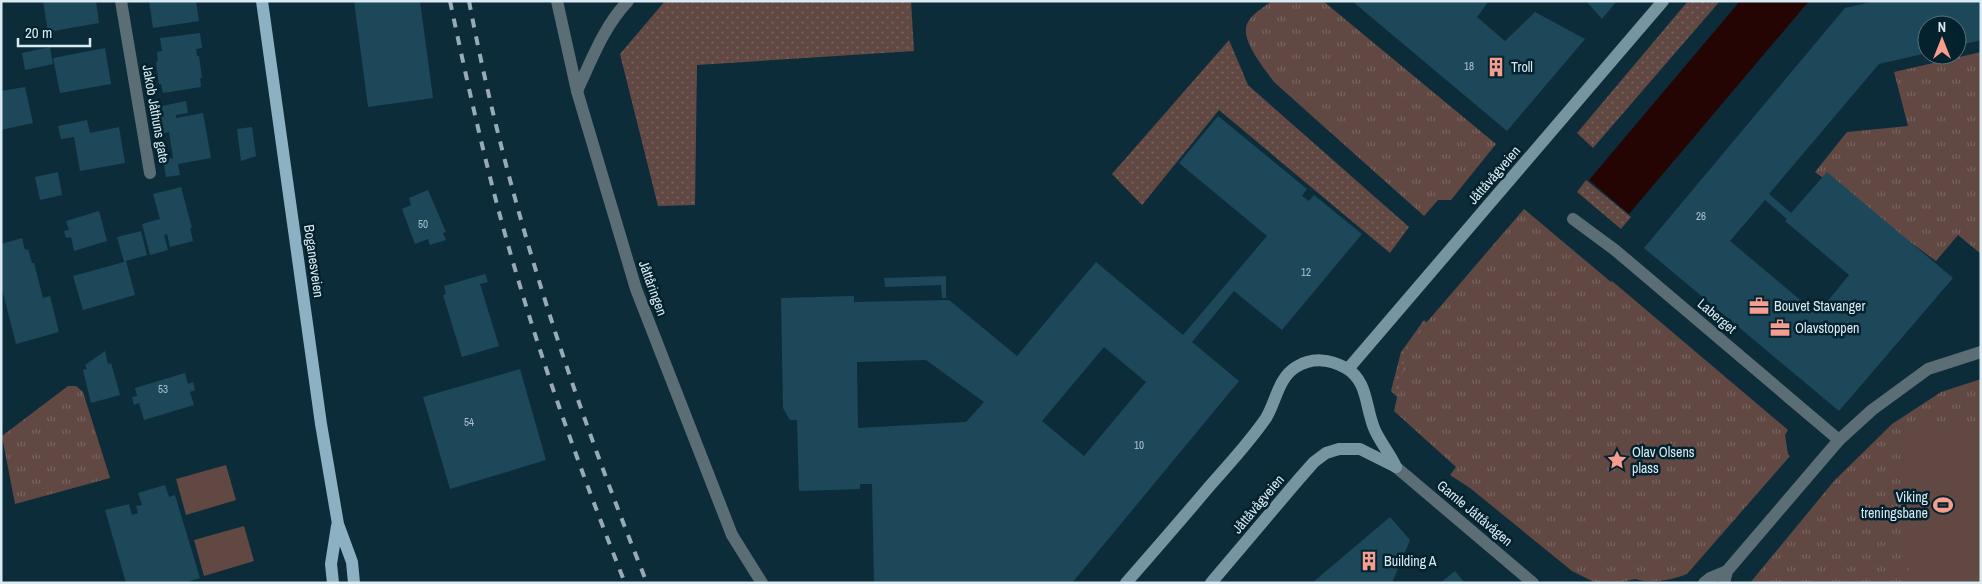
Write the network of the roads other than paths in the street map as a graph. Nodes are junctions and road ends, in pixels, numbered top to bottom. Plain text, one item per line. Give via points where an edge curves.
1 (121, 1) edge
2 (262, 1) edge
3 (557, 1) edge
4 (628, 1) edge
5 (1663, 1) edge
6 (578, 91) junction
7 (150, 173) dead end
8 (1573, 219) dead end
9 (1981, 352) edge
10 (1348, 369) junction
11 (1839, 440) junction
12 (1396, 467) junction
13 (338, 524) junction
14 (1726, 577) edge
15 (333, 583) edge
16 (354, 583) edge
17 (762, 583) edge
18 (1126, 583) edge
19 (1212, 583) edge
20 (1534, 583) edge
21 (1704, 583) edge

1 - 7 street, Jakob Jåthuns gate
2 - 13 main road, Boganesveien
3 - 6 street, Jåttåringen
4 - 6 street via 617,12 603,36
5 - 10 street, Jåttåvågveien
6 - 17 street, Jåttåringen via 636,289 732,535
8 - 11 street, Laberget via 1615,250
9 - 11 street via 1928,369 1872,410
10 - 12 street via 1358,378 1366,393 1374,428
10 - 18 street via 1324,359 1295,367 1284,379 1273,407 1253,436
11 - 14 street
12 - 19 street, Jåttåvågveien via 1360,449 1326,453 1299,478
12 - 20 street, Gamle Jåttåvågen
13 - 15 main road, Boganesveien via 331,564
13 - 16 main road, Boganesveien via 352,562
14 - 21 street via 1710,578

